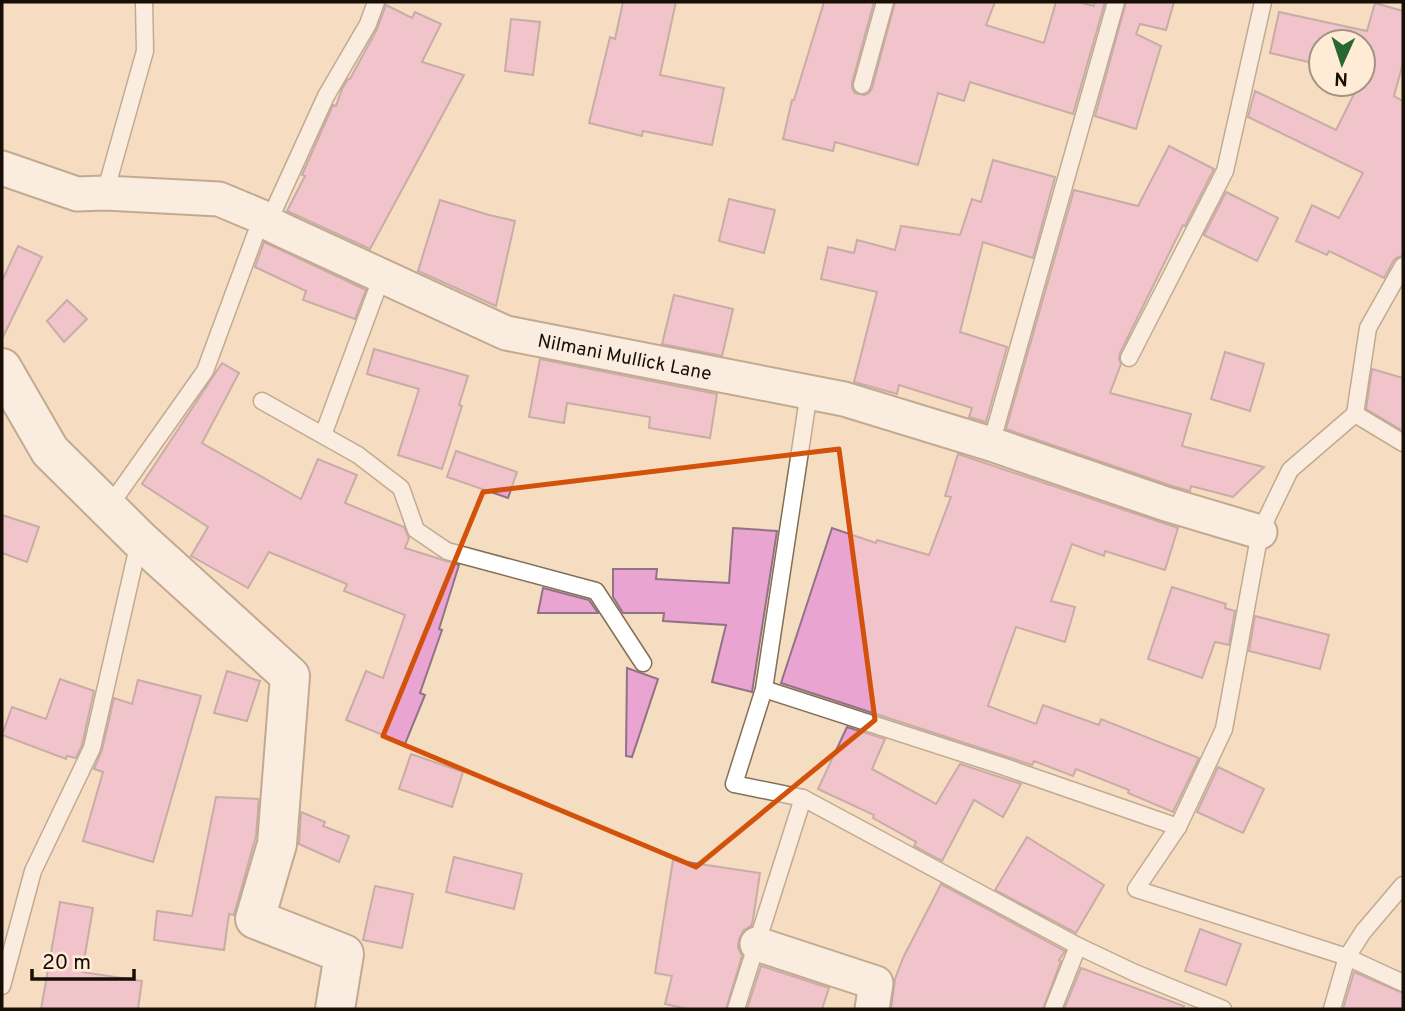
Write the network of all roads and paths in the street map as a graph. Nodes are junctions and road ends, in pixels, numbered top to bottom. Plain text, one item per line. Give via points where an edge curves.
1 (144, 2) edge
2 (376, 2) edge
3 (884, 2) edge
4 (1116, 2) edge
5 (1264, 2) edge
6 (862, 85) dead end
7 (2, 168) edge
8 (105, 193) junction
9 (265, 220) junction
10 (1403, 266) edge
11 (382, 276) junction
12 (1129, 358) dead end
13 (2, 368) edge
14 (809, 392) junction
15 (262, 401) dead end
16 (1355, 414) junction
17 (323, 435) junction
18 (990, 443) junction
19 (1403, 443) edge
20 (108, 508) junction
21 (1260, 532) junction
22 (140, 540) junction
23 (643, 663) dead end
24 (764, 689) junction
25 (803, 798) junction
26 (1178, 827) junction
27 (1403, 885) edge
28 (9, 930) edge
29 (757, 944) junction
30 (1078, 946) junction
31 (1347, 957) junction
32 (1403, 983) edge
33 (2, 986) edge
34 (335, 1009) edge
35 (736, 1009) edge
36 (872, 1009) edge
37 (1053, 1009) edge
38 (1223, 1009) edge
39 (1332, 1009) edge

1 - 8 lane via 145,51
2 - 9 lane
3 - 6 lane
4 - 18 lane
5 - 12 lane via 1225,171
7 - 8 street, Nilmani Mullick Lane via 77,194
8 - 9 street, Nilmani Mullick Lane via 219,199
9 - 11 street, Nilmani Mullick Lane
9 - 20 lane via 205,371
10 - 16 lane via 1368,328
11 - 14 street, Nilmani Mullick Lane via 506,333
11 - 17 lane
13 - 20 street via 50,452
14 - 18 street, Nilmani Mullick Lane
14 - 24 lane
15 - 17 lane
16 - 19 lane
16 - 21 lane via 1290,470
17 - 23 lane via 401,488 416,530 447,551 596,591
18 - 21 street, Nilmani Mullick Lane
20 - 22 street
21 - 26 lane via 1224,729
22 - 28 lane via 92,748
22 - 34 street via 290,676 277,844 255,919 344,954
24 - 25 lane via 734,784
24 - 26 lane
25 - 29 lane
25 - 30 lane
26 - 31 lane via 1136,889
27 - 31 lane
28 - 33 lane
29 - 35 lane
29 - 36 street via 876,983
30 - 37 lane
30 - 38 lane
31 - 32 lane
31 - 39 lane

